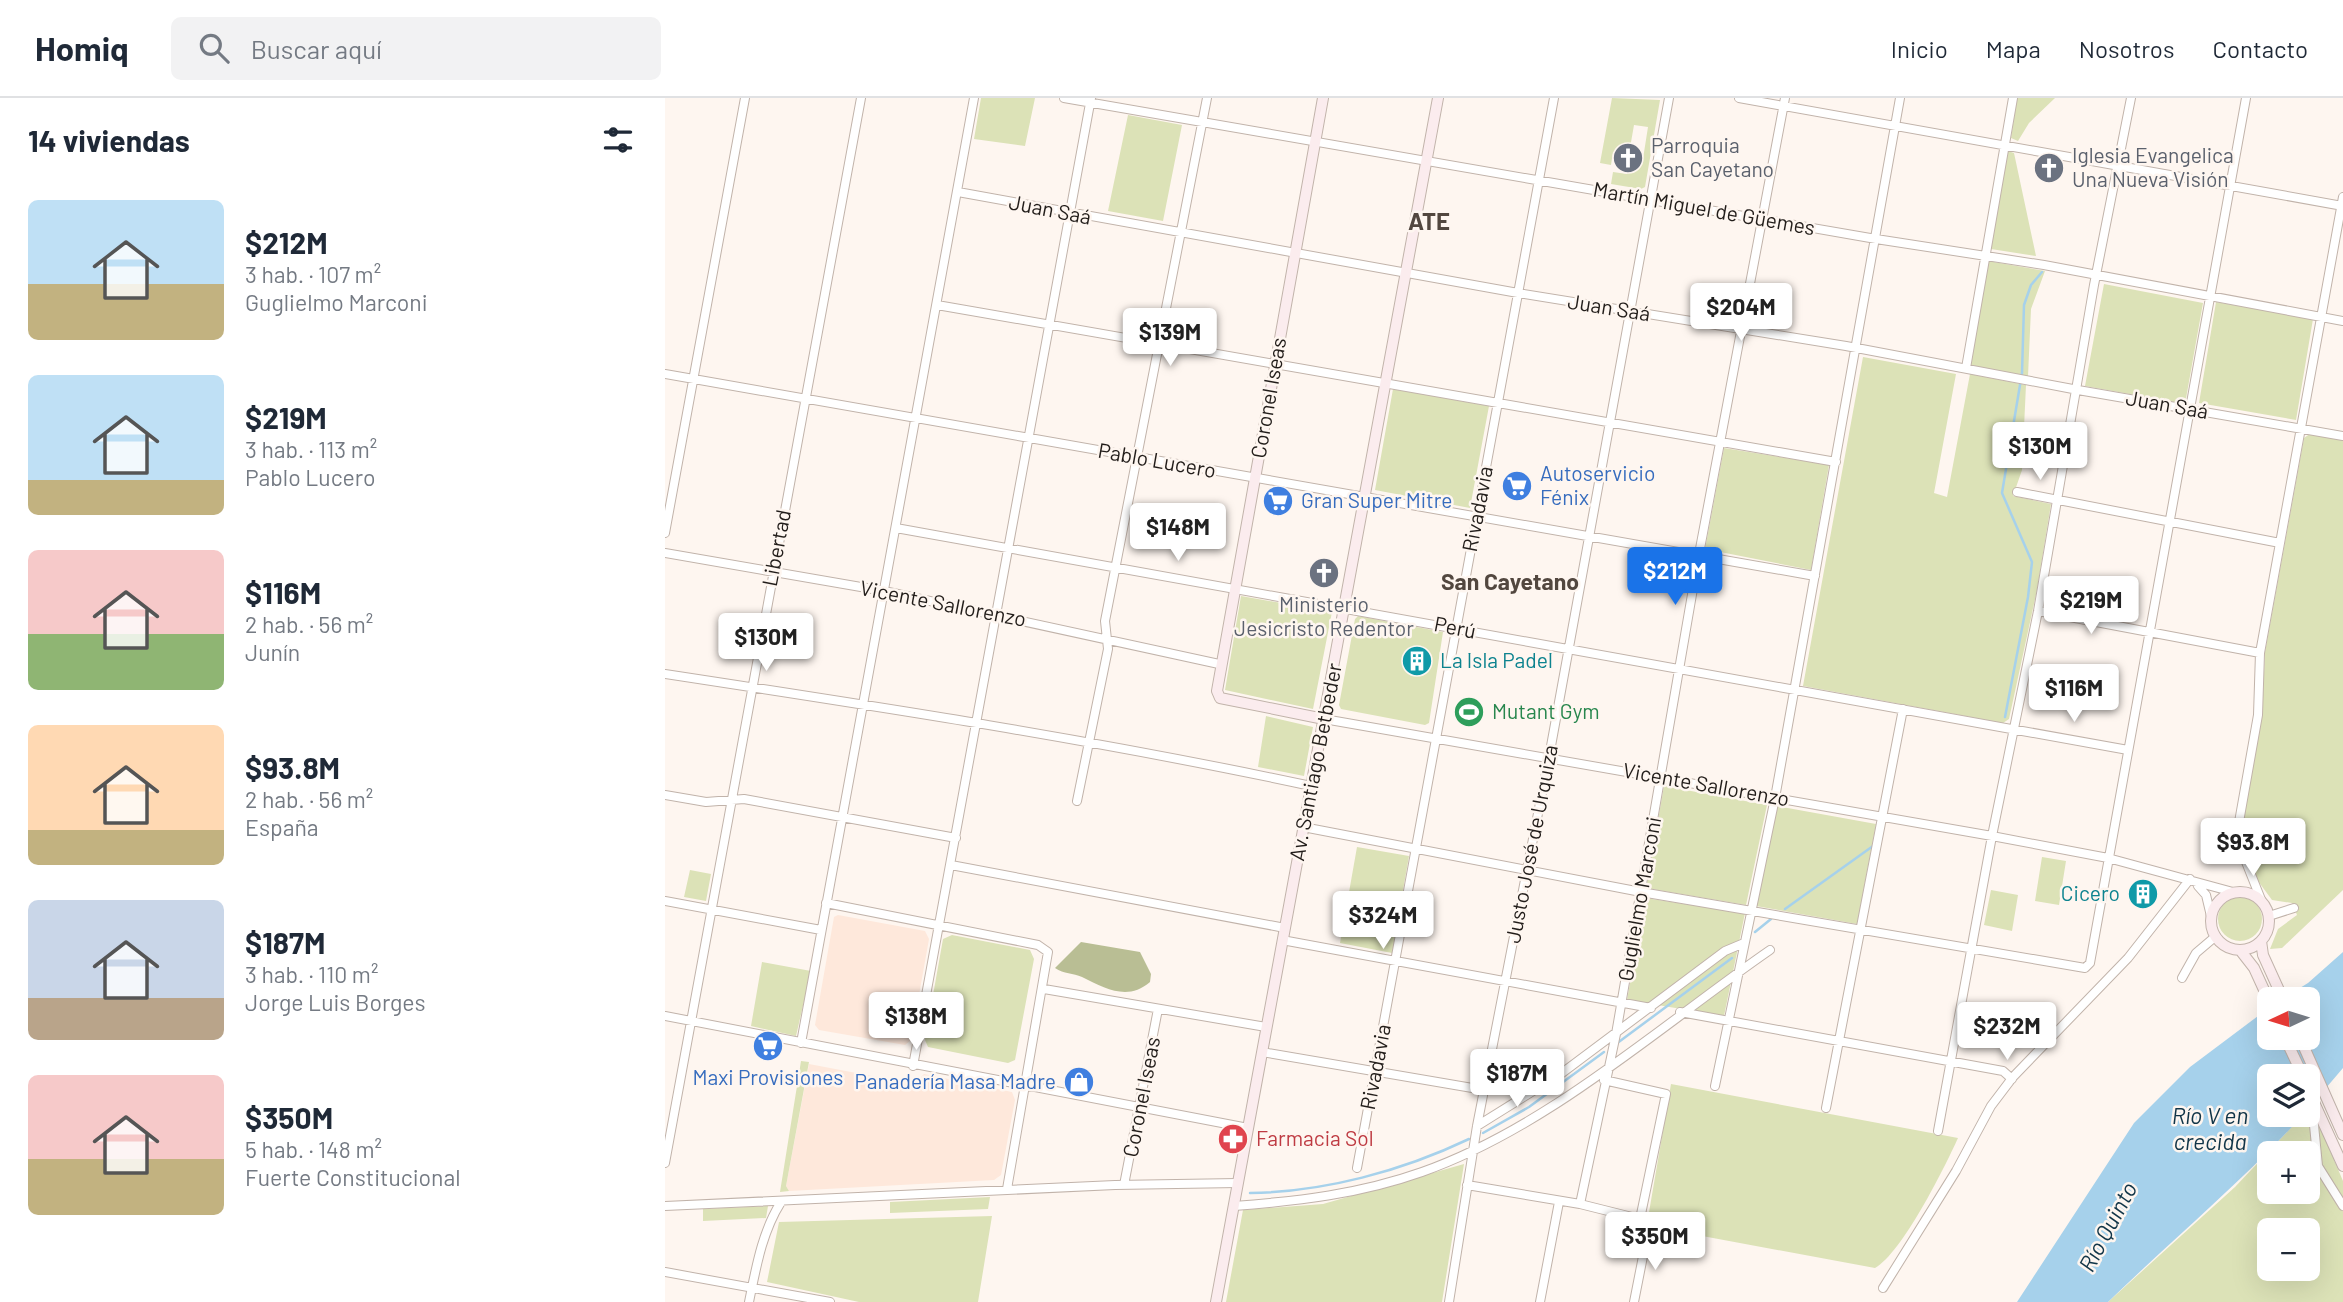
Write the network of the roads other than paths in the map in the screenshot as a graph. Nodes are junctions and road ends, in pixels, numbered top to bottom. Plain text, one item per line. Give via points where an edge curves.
1 (744, 98) edge
2 (861, 98) edge
3 (974, 98) edge
4 (1064, 98) edge
5 (1206, 98) edge
6 (1323, 98) edge
7 (1438, 98) edge
8 (1554, 98) edge
9 (1669, 98) edge
10 (1739, 98) edge
11 (1900, 98) edge
12 (2013, 98) edge
13 (2131, 98) edge
14 (2246, 98) edge
15 (1090, 100) edge
16 (1784, 101) edge
17 (1202, 122) junction
18 (1895, 126) junction
19 (1315, 142) junction
20 (2006, 143) junction
21 (1426, 161) junction
22 (2119, 164) junction
23 (1539, 181) junction
24 (2231, 185) junction
25 (958, 192) junction
26 (1649, 200) junction
27 (2343, 203) edge
28 (1069, 214) junction
29 (1762, 219) junction
30 (1181, 233) junction
31 (1876, 239) junction
32 (1295, 253) junction
33 (1984, 256) junction
34 (1405, 273) junction
35 (2097, 275) junction
36 (1518, 293) junction
37 (2211, 298) junction
38 (937, 305) junction
39 (1630, 311) junction
40 (2322, 317) junction
41 (2343, 321) edge
42 (1049, 326) junction
43 (1741, 328) junction
44 (1160, 346) junction
45 (1857, 348) junction
46 (1275, 365) junction
47 (1966, 368) junction
48 (665, 374) edge
49 (693, 379) junction
50 (1384, 382) junction
51 (2078, 390) junction
52 (806, 399) junction
53 (1499, 402) junction
54 (2191, 409) junction
55 (916, 418) junction
56 (1608, 424) junction
57 (2301, 428) junction
58 (2343, 436) edge
59 (1028, 438) junction
60 (1720, 442) junction
61 (1137, 457) junction
62 (1836, 462) junction
63 (1254, 477) junction
64 (2017, 492) dead end
65 (1364, 495) junction
66 (2059, 500) junction
67 (1477, 515) junction
68 (2169, 520) junction
69 (896, 528) junction
70 (665, 533) edge
71 (1587, 536) junction
72 (2280, 542) junction
73 (1008, 547) junction
74 (665, 553) edge
75 (1699, 554) junction
76 (1117, 568) junction
77 (772, 572) junction
78 (1815, 576) junction
79 (1234, 587) junction
80 (884, 591) junction
81 (1345, 606) junction
82 (2038, 611) junction
83 (995, 614) junction
84 (1455, 628) junction
85 (2149, 634) junction
86 (1107, 638) junction
87 (1567, 649) junction
88 (2260, 653) junction
89 (1220, 664) junction
90 (1679, 668) junction
91 (665, 674) edge
92 (751, 688) junction
93 (1794, 690) junction
94 (1220, 698) joint
95 (863, 704) junction
96 (1903, 709) junction
97 (1324, 719) junction
98 (976, 724) junction
99 (2014, 728) junction
100 (1437, 739) junction
101 (1089, 743) junction
102 (2128, 750) junction
103 (1549, 757) junction
104 (1661, 778) junction
105 (1311, 786) junction
106 (665, 794) edge
107 (732, 798) junction
108 (1775, 798) junction
109 (1077, 801) dead end
110 (842, 817) junction
111 (1881, 817) junction
112 (1303, 827) junction
113 (1992, 836) junction
114 (956, 838) junction
115 (1418, 849) junction
116 (2108, 858) junction
117 (951, 865) junction
118 (1527, 870) junction
119 (2190, 879) junction
120 (1641, 892) junction
121 (2233, 892) junction
122 (665, 901) edge
123 (2262, 902) junction
124 (826, 903) junction
125 (2294, 908) dead end
126 (1751, 909) junction
127 (710, 910) junction
128 (2211, 916) junction
129 (2269, 916) junction
130 (940, 924) junction
131 (1285, 928) junction
132 (1860, 929) junction
133 (821, 930) junction
134 (2216, 936) junction
135 (1282, 940) junction
136 (2261, 941) junction
137 (1744, 943) junction
138 (1972, 948) junction
139 (1770, 950) dead end
140 (2240, 950) junction
141 (1396, 960) junction
142 (1738, 971) junction
143 (2182, 978) dead end
144 (1505, 980) junction
145 (2263, 987) edge
146 (2278, 987) edge
147 (1044, 989) junction
148 (1622, 1002) junction
149 (1651, 1008) junction
150 (1159, 1009) junction
151 (1677, 1012) junction
152 (665, 1016) edge
153 (690, 1021) junction
154 (1727, 1022) junction
155 (1266, 1027) junction
156 (1616, 1034) junction
157 (1839, 1042) junction
158 (801, 1043) junction
159 (2305, 1050) edge
160 (1262, 1052) junction
161 (1951, 1061) junction
162 (913, 1066) junction
163 (1609, 1067) junction
164 (1375, 1071) junction
165 (2012, 1079) junction
166 (1604, 1080) junction
167 (1714, 1086) dead end
168 (1026, 1087) junction
169 (1484, 1090) junction
170 (1140, 1108) junction
171 (1826, 1108) dead end
172 (2320, 1115) edge
173 (1477, 1126) junction
174 (2314, 1127) edge
175 (1248, 1128) junction
176 (1938, 1131) dead end
177 (2343, 1135) edge
178 (667, 1136) edge
179 (1473, 1152) junction
180 (665, 1163) edge
181 (2342, 1164) edge
182 (1357, 1168) dead end
183 (1238, 1183) junction
184 (1124, 1185) junction
185 (1467, 1185) junction
186 (1007, 1189) junction
187 (781, 1202) junction
188 (1559, 1202) junction
189 (1580, 1204) junction
190 (665, 1206) edge
191 (1234, 1206) junction
192 (2343, 1206) edge
193 (1640, 1219) junction
194 (665, 1272) edge
195 (752, 1288) junction
196 (1883, 1288) dead end
197 (749, 1302) edge
198 (829, 1302) edge
199 (1216, 1302) edge
200 (1449, 1302) edge
201 (1540, 1302) edge
202 (1635, 1302) edge

1 - 49 street
2 - 52 street, Libertad
3 - 25 street
4 - 15 street, Martín Miguel de Güemes
5 - 17 street
6 - 19 street, Coronel Iseas
7 - 21 street, Av. Santiago Betbeder
8 - 23 street, Rivadavia
9 - 26 street, Justo José de Urquiza
10 - 16 street
11 - 18 street
12 - 20 street
13 - 22 street
14 - 24 street
15 - 17 street, Martín Miguel de Güemes
15 - 28 street
16 - 18 street
16 - 29 street, Guglielmo Marconi
17 - 19 street, Martín Miguel de Güemes
17 - 30 street
18 - 20 street
18 - 31 street
19 - 21 street, Martín Miguel de Güemes
19 - 32 street, Coronel Iseas
20 - 22 street
20 - 33 street
21 - 23 street, Martín Miguel de Güemes
21 - 34 street, Av. Santiago Betbeder
22 - 24 street
22 - 35 street
23 - 26 street, Martín Miguel de Güemes
23 - 36 street, Rivadavia
24 - 27 street
24 - 37 street
25 - 28 street, Juan Saá
25 - 38 street
26 - 29 street, Martín Miguel de Güemes
26 - 39 street, Justo José de Urquiza
27 - 40 street
28 - 30 street, Juan Saá
28 - 42 street
29 - 31 street, Martín Miguel de Güemes
29 - 43 street, Guglielmo Marconi
30 - 32 street, Juan Saá
30 - 44 street
31 - 33 street, Martín Miguel de Güemes
31 - 45 street
32 - 34 street, Juan Saá
32 - 46 street, Coronel Iseas
33 - 35 street, Martín Miguel de Güemes
33 - 47 street
34 - 36 street, Juan Saá
34 - 50 street, Av. Santiago Betbeder
35 - 37 street, Martín Miguel de Güemes
35 - 51 street
36 - 39 street, Juan Saá
36 - 53 street, Rivadavia
37 - 40 street, Martín Miguel de Güemes
37 - 54 street
38 - 42 street
38 - 55 street
39 - 43 street, Juan Saá
39 - 56 street, Justo José de Urquiza
40 - 41 street, Martín Miguel de Güemes
40 - 57 street
42 - 44 street
42 - 59 street
43 - 45 street, Juan Saá
43 - 60 street, Guglielmo Marconi
44 - 46 street
44 - 61 street
45 - 47 street, Juan Saá
45 - 62 street
46 - 50 street
46 - 63 street, Coronel Iseas
47 - 51 street, Juan Saá
48 - 49 street, Pablo Lucero
49 - 52 street, Pablo Lucero
49 - 70 street
50 - 53 street
50 - 65 street, Av. Santiago Betbeder
51 - 54 street, Juan Saá
51 - 66 street
52 - 55 street, Pablo Lucero
52 - 77 street, Libertad
53 - 56 street
53 - 67 street, Rivadavia
54 - 57 street, Juan Saá
54 - 68 street
55 - 59 street, Pablo Lucero
55 - 69 street
56 - 60 street
56 - 71 street, Justo José de Urquiza
57 - 58 street, Juan Saá
57 - 72 street
59 - 61 street, Pablo Lucero
59 - 73 street
60 - 62 street
60 - 75 street, Guglielmo Marconi
61 - 63 street, Pablo Lucero
61 - 76 street
62 - 78 street
63 - 65 street, Pablo Lucero
63 - 79 street, Coronel Iseas
64 - 66 street
65 - 67 street, Pablo Lucero
65 - 81 street, Av. Santiago Betbeder
66 - 68 street
66 - 82 street
67 - 71 street, Pablo Lucero
67 - 84 street, Rivadavia
68 - 72 street
68 - 85 street
69 - 73 street, Perú
69 - 80 street
71 - 75 street, Pablo Lucero
71 - 87 street, Justo José de Urquiza
72 - 88 street
73 - 76 street, Perú
73 - 83 street
74 - 77 street, Vicente Sallorenzo
75 - 78 street, Pablo Lucero
75 - 90 street, Guglielmo Marconi
76 - 79 street, Perú
76 - 86 street via 1105,621
77 - 80 street, Vicente Sallorenzo
77 - 92 street, Libertad
78 - 93 street
79 - 81 street, Perú
79 - 89 street, Coronel Iseas
80 - 83 street, Vicente Sallorenzo
80 - 95 street
81 - 84 street, Perú
81 - 97 street, Av. Santiago Betbeder
82 - 85 street
82 - 99 street
83 - 86 street, Vicente Sallorenzo
83 - 98 street
84 - 87 street, Perú
84 - 100 street, Rivadavia
85 - 88 street
85 - 102 street
86 - 89 street, Vicente Sallorenzo
86 - 101 street
87 - 90 street, Perú
87 - 103 street, Justo José de Urquiza
88 - 123 street via 2257,715 2239,822 2244,857
89 - 94 street, Coronel Iseas
90 - 93 street, Perú
90 - 104 street, Guglielmo Marconi
91 - 92 street
92 - 95 street
92 - 107 street, Libertad
93 - 96 street, Perú
93 - 108 street
94 - 97 street, Vicente Sallorenzo
95 - 98 street
95 - 110 street
96 - 99 street, Perú
96 - 111 street
97 - 100 street, Vicente Sallorenzo
97 - 105 street, Av. Santiago Betbeder
98 - 101 street
98 - 114 street
99 - 102 street, Perú
99 - 113 street
100 - 103 street, Vicente Sallorenzo
100 - 115 street, Rivadavia
101 - 105 street
101 - 109 street
102 - 116 street
103 - 104 street, Vicente Sallorenzo
103 - 118 street, Justo José de Urquiza
104 - 108 street, Vicente Sallorenzo
104 - 120 street, Guglielmo Marconi
105 - 112 street, Av. Santiago Betbeder
106 - 107 street via 706,802
107 - 110 street
107 - 127 street, Libertad
108 - 111 street, Vicente Sallorenzo
108 - 126 street
110 - 114 street
110 - 124 street
111 - 113 street, Vicente Sallorenzo
111 - 132 street
112 - 115 street
112 - 131 street, Av. Santiago Betbeder
113 - 116 street, Vicente Sallorenzo
113 - 138 street
114 - 117 street
115 - 118 street
115 - 141 street, Rivadavia
116 - 119 street, Vicente Sallorenzo
116 - 138 street via 2090,963 2078,968
117 - 130 street
117 - 131 street
118 - 120 street
118 - 144 street, Justo José de Urquiza
119 - 121 street, Vicente Sallorenzo
119 - 128 street via 2206,895
119 - 165 street via 2128,957
120 - 126 street
120 - 148 street, Guglielmo Marconi
121 - 123 street via 2247,893
121 - 128 street via 2215,904
122 - 127 street
123 - 129 street
124 - 130 street
124 - 133 street
125 - 129 street
126 - 132 street
126 - 137 street
127 - 133 street
127 - 153 street, Libertad
128 - 134 street
129 - 136 street
130 - 147 street via 1043,946 1048,952
130 - 162 street
131 - 135 street, Av. Santiago Betbeder
132 - 138 street
132 - 157 street
133 - 158 street
134 - 140 street via 2227,947
134 - 143 street via 2196,953
135 - 141 street
135 - 155 street, Av. Santiago Betbeder
136 - 140 street
136 - 146 street
137 - 142 street
137 - 149 street via 1725,951
138 - 161 street
139 - 142 street
140 - 145 street
141 - 144 street
141 - 164 street, Rivadavia
142 - 151 street
142 - 154 street
144 - 148 street
144 - 169 street, Justo José de Urquiza
147 - 150 street
147 - 168 street
148 - 149 street
148 - 156 street, Guglielmo Marconi
149 - 156 street
150 - 155 street
150 - 170 street, Coronel Iseas
151 - 154 street
151 - 163 street
152 - 153 street
153 - 158 street
153 - 178 street, Libertad
154 - 157 street
154 - 167 street
155 - 160 street, Av. Santiago Betbeder
156 - 163 street, Guglielmo Marconi
156 - 173 street
157 - 161 street
157 - 171 street
158 - 162 street
159 - 177 street
160 - 164 street
160 - 175 street, Av. Santiago Betbeder
161 - 165 street via 2003,1071
161 - 176 street
162 - 168 street
163 - 166 street, Guglielmo Marconi
163 - 179 street
164 - 169 street
164 - 182 street, Rivadavia
165 - 196 street via 1978,1125 1956,1171
166 - 189 street, Guglielmo Marconi
166 - 193 street via 1666,1094
168 - 170 street
168 - 186 street
169 - 173 street, Justo José de Urquiza
170 - 175 street
170 - 184 street, Coronel Iseas
172 - 181 street
173 - 179 street, Justo José de Urquiza
174 - 192 street via 2318,1166
175 - 183 street, Av. Santiago Betbeder
178 - 180 street, Libertad
179 - 185 street, Justo José de Urquiza
179 - 191 street via 1377,1186 1313,1199
183 - 184 street
183 - 191 street, Av. Santiago Betbeder
184 - 186 street
185 - 188 street
185 - 200 street, Justo José de Urquiza
186 - 187 street
187 - 190 street
187 - 195 street via 771,1218
188 - 189 street
188 - 201 street
189 - 193 street
191 - 199 street, Av. Santiago Betbeder
193 - 202 street via 1647,1236
194 - 195 street
195 - 197 street
195 - 198 street

